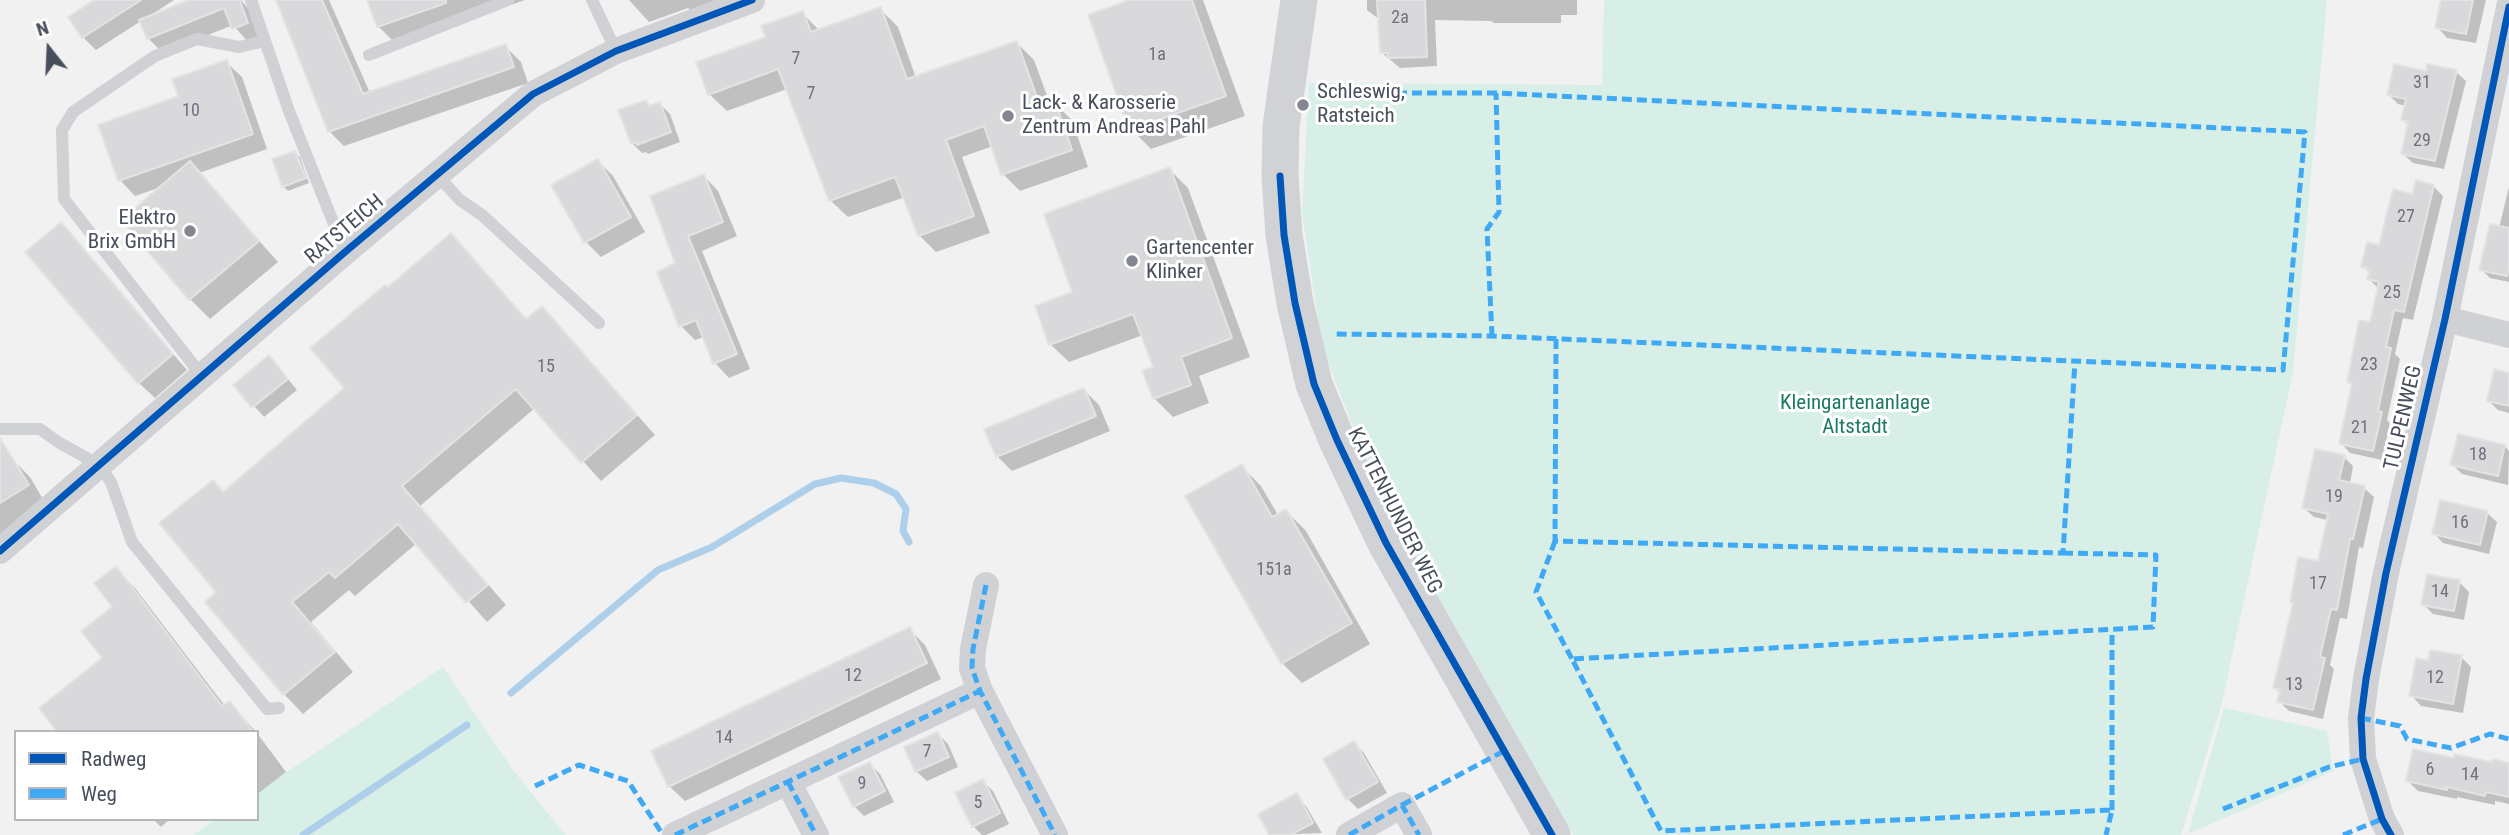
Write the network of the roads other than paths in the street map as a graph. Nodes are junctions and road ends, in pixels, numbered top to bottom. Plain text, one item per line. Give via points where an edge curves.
1 (251, 0) edge
2 (508, 0) edge
3 (592, 0) edge
4 (752, 0) edge
5 (1299, 0) edge
6 (2509, 7) edge
7 (265, 41) junction
8 (616, 51) junction
9 (369, 55) dead end
10 (437, 175) junction
11 (345, 252) junction
12 (2445, 319) junction
13 (599, 323) dead end
14 (2509, 335) edge
15 (202, 376) junction
16 (0, 429) edge
17 (99, 465) junction
18 (0, 551) edge
19 (986, 585) dead end
20 (980, 691) junction
21 (279, 708) dead end
22 (788, 782) junction
23 (674, 835) edge
24 (816, 835) edge
25 (1055, 835) edge
26 (1349, 835) edge
27 (1419, 835) edge
28 (1552, 835) edge
29 (2391, 835) edge

1 - 7 lane
2 - 9 lane
3 - 8 lane
4 - 8 street, RATSTEICH
5 - 28 street, KATTENHUNDER WEG via 1281,125 1280,176 1295,303 1314,384 1386,543
6 - 12 street, TULPENWEG
7 - 11 lane
7 - 15 lane via 240,47 197,39 155,56 74,112 62,130 64,200
8 - 10 street, RATSTEICH via 533,94
10 - 11 street, RATSTEICH
10 - 13 lane
11 - 15 street, RATSTEICH
12 - 14 street
12 - 29 street, TULPENWEG via 2386,573 2361,718 2363,759
15 - 17 street, RATSTEICH
16 - 17 lane via 40,429
17 - 18 street, RATSTEICH
17 - 21 lane via 111,482 132,542 267,709
19 - 20 street via 972,649 972,668
20 - 22 street
20 - 25 street
22 - 23 street
22 - 24 street
26 - 27 street via 1402,805

